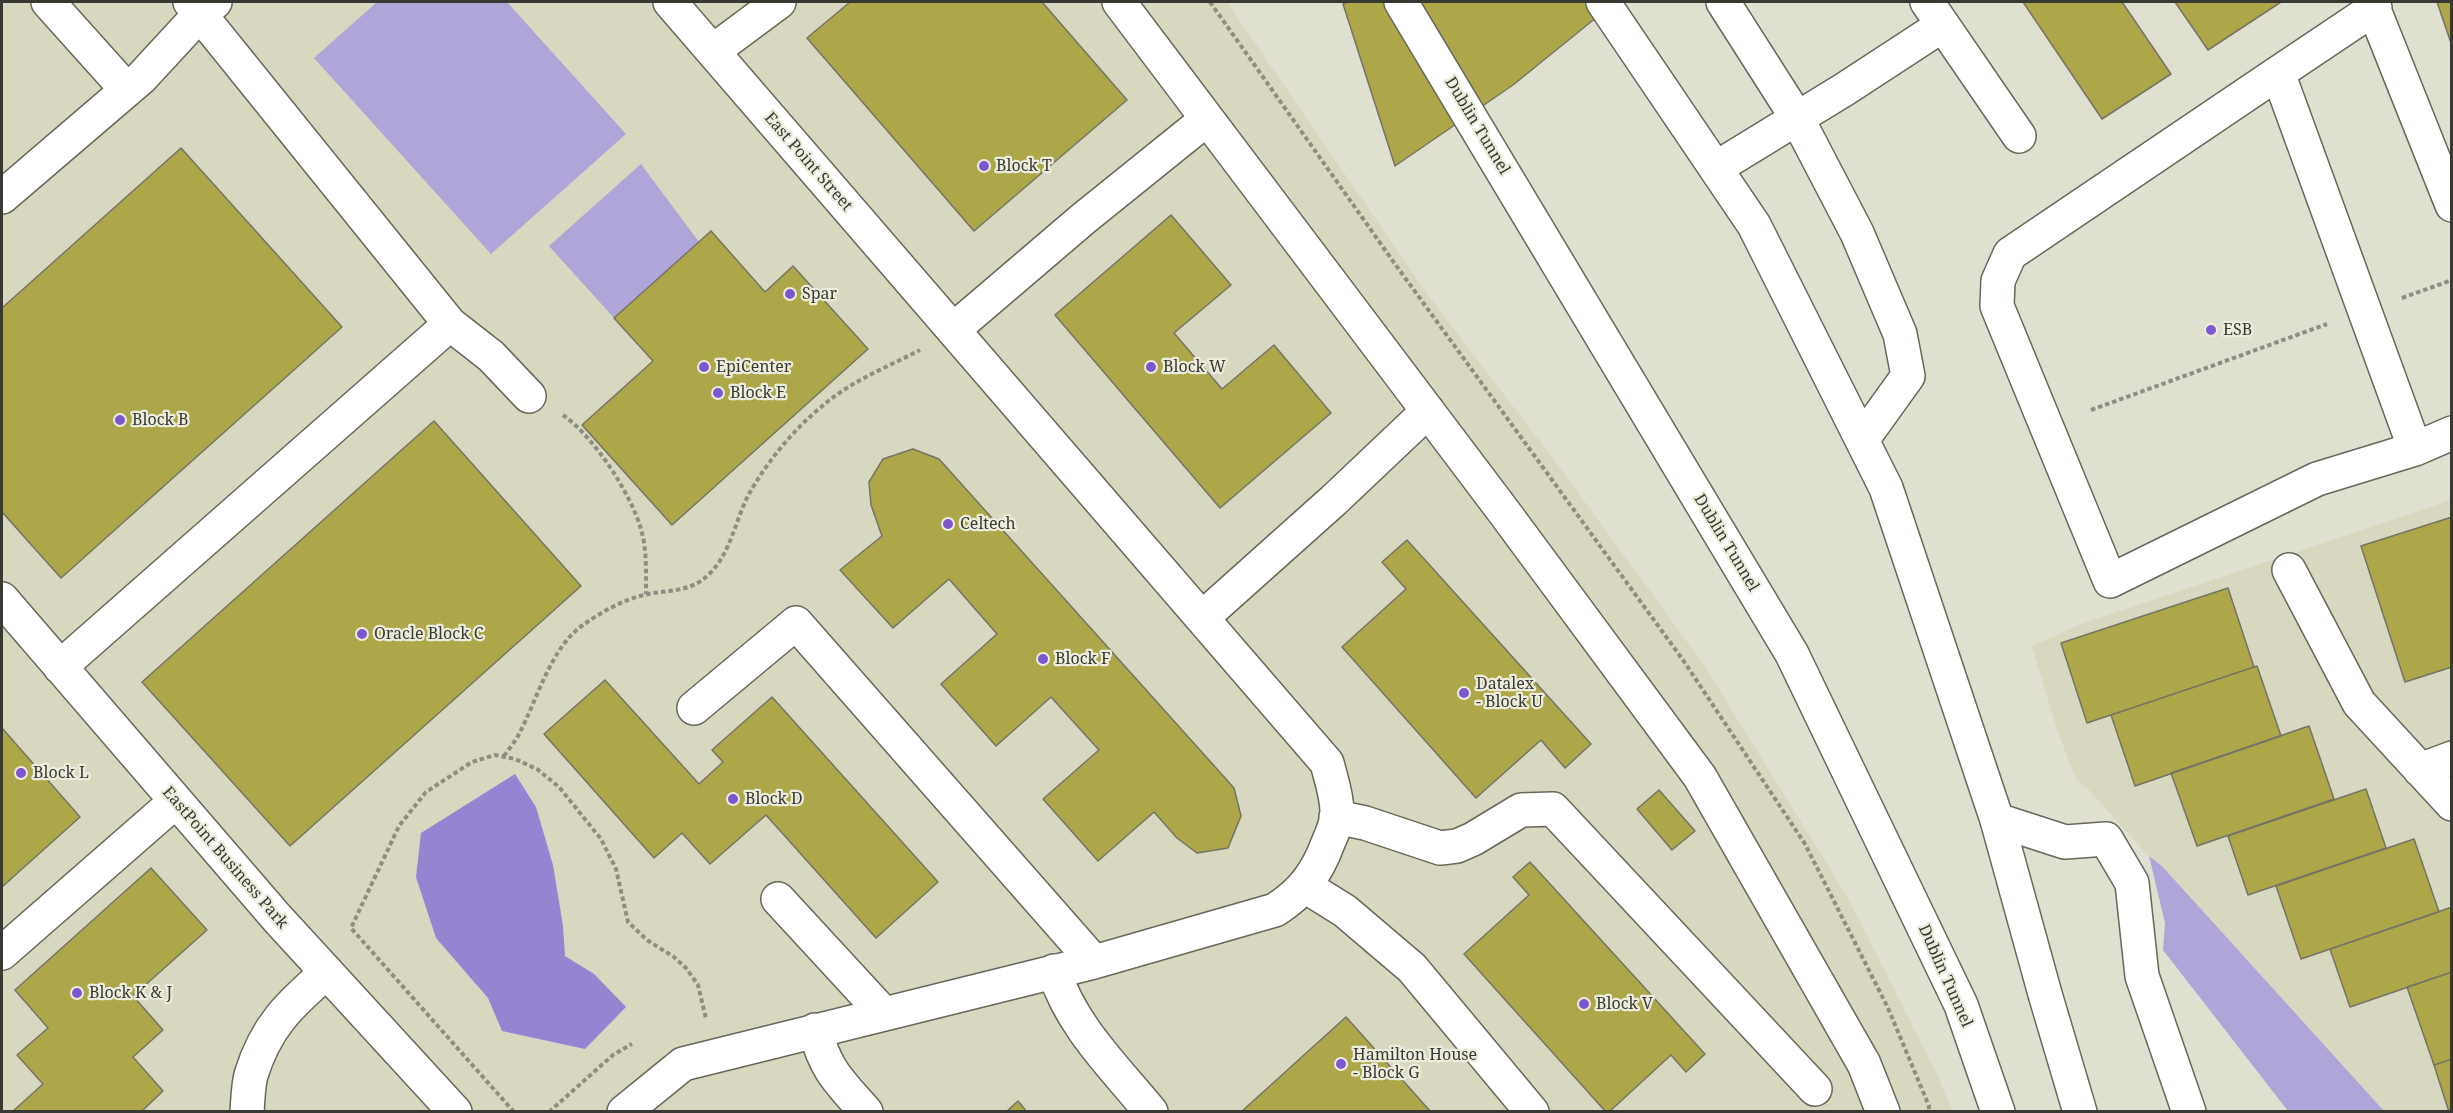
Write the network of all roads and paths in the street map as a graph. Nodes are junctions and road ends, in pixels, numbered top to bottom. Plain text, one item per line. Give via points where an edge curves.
1 (48, 2) edge
2 (670, 2) edge
3 (779, 2) edge
4 (1119, 2) edge
5 (1210, 2) edge
6 (1401, 2) edge
7 (1603, 2) edge
8 (1723, 2) edge
9 (202, 5) edge
10 (2373, 5) edge
11 (1935, 13) edge
12 (713, 51) junction
13 (2278, 73) junction
14 (127, 90) junction
15 (1797, 118) junction
16 (1207, 119) junction
17 (2019, 136) dead end
18 (1716, 168) junction
19 (2, 197) edge
20 (2451, 205) edge
21 (2451, 280) edge
22 (2365, 310) junction
23 (450, 324) junction
24 (950, 326) junction
25 (529, 396) joint
26 (2091, 410) dead end
27 (1428, 411) junction
28 (2451, 433) edge
29 (1862, 440) junction
30 (2415, 450) junction
31 (2289, 570) dead end
32 (646, 594) junction
33 (2, 599) edge
34 (1202, 618) junction
35 (60, 667) junction
36 (694, 708) dead end
37 (504, 756) junction
38 (2451, 758) edge
39 (2420, 770) junction
40 (176, 801) junction
41 (2451, 804) edge
42 (1336, 817) junction
43 (1997, 820) junction
44 (1305, 886) junction
45 (778, 899) dead end
46 (2, 953) edge
47 (1094, 962) junction
48 (1054, 971) junction
49 (327, 972) junction
50 (884, 1014) junction
51 (707, 1024) dead end
52 (815, 1030) junction
53 (632, 1044) dead end
54 (1815, 1089) dead end
55 (247, 1112) edge
56 (455, 1112) edge
57 (514, 1112) edge
58 (549, 1112) edge
59 (624, 1112) edge
60 (866, 1112) edge
61 (1151, 1112) edge
62 (1532, 1112) edge
63 (1883, 1112) edge
64 (1929, 1112) edge
65 (1998, 1112) edge
66 (2080, 1112) edge
67 (2189, 1112) edge

1 - 14 main road
2 - 12 main road, East Point Street
3 - 12 main road
4 - 16 main road
5 - 64 path via 1683,660 1805,844 1888,1008
6 - 65 main road, Dublin Tunnel via 1792,654 1961,1005
7 - 18 main road
8 - 15 main road
9 - 14 main road
9 - 23 main road
10 - 13 main road
10 - 20 main road
11 - 15 main road
11 - 17 main road
12 - 24 main road, East Point Street
13 - 22 main road
13 - 30 main road via 2010,254 1998,281 1998,306 2110,581 2318,479
14 - 19 main road
15 - 18 main road
15 - 29 main road via 1857,233 1900,334 1908,376
16 - 24 main road
16 - 27 main road
18 - 29 main road via 1754,225
21 - 22 path
22 - 26 path
22 - 30 main road
23 - 25 main road via 491,356
23 - 35 main road
24 - 32 path via 854,383 803,425 747,497 719,562 708,576 679,591
24 - 34 main road, East Point Street
25 - 32 path via 569,419 595,446 627,498 642,531
27 - 34 main road
27 - 63 main road via 1700,777 1864,1064
28 - 30 main road
29 - 43 main road via 1886,488
31 - 39 main road via 2359,703
32 - 37 path via 597,616 570,637 518,737
33 - 35 main road, EastPoint Business Park
34 - 42 main road, East Point Street via 1327,763 1335,792
35 - 40 main road, EastPoint Business Park
36 - 47 main road via 796,623
37 - 51 path via 537,769 559,787 594,830 616,869 628,922 686,968 698,985
37 - 57 path via 472,762 434,786 412,807 399,826 351,928
38 - 39 main road
39 - 41 main road
40 - 46 main road
40 - 49 main road, EastPoint Business Park
42 - 44 main road via 1320,863
42 - 54 main road via 1365,822 1440,848 1473,839 1521,810 1554,809
43 - 66 main road
43 - 67 main road via 2065,842 2106,839 2132,883 2142,976
44 - 47 main road via 1275,910
44 - 62 main road via 1345,911 1412,968
45 - 50 main road
47 - 48 main road
48 - 50 main road
48 - 61 main road via 1061,994 1076,1019
49 - 55 main road via 292,1002 274,1024 251,1076
49 - 56 main road, EastPoint Business Park
50 - 52 main road
52 - 59 main road via 683,1064
52 - 60 main road via 830,1070
53 - 58 path via 613,1055

